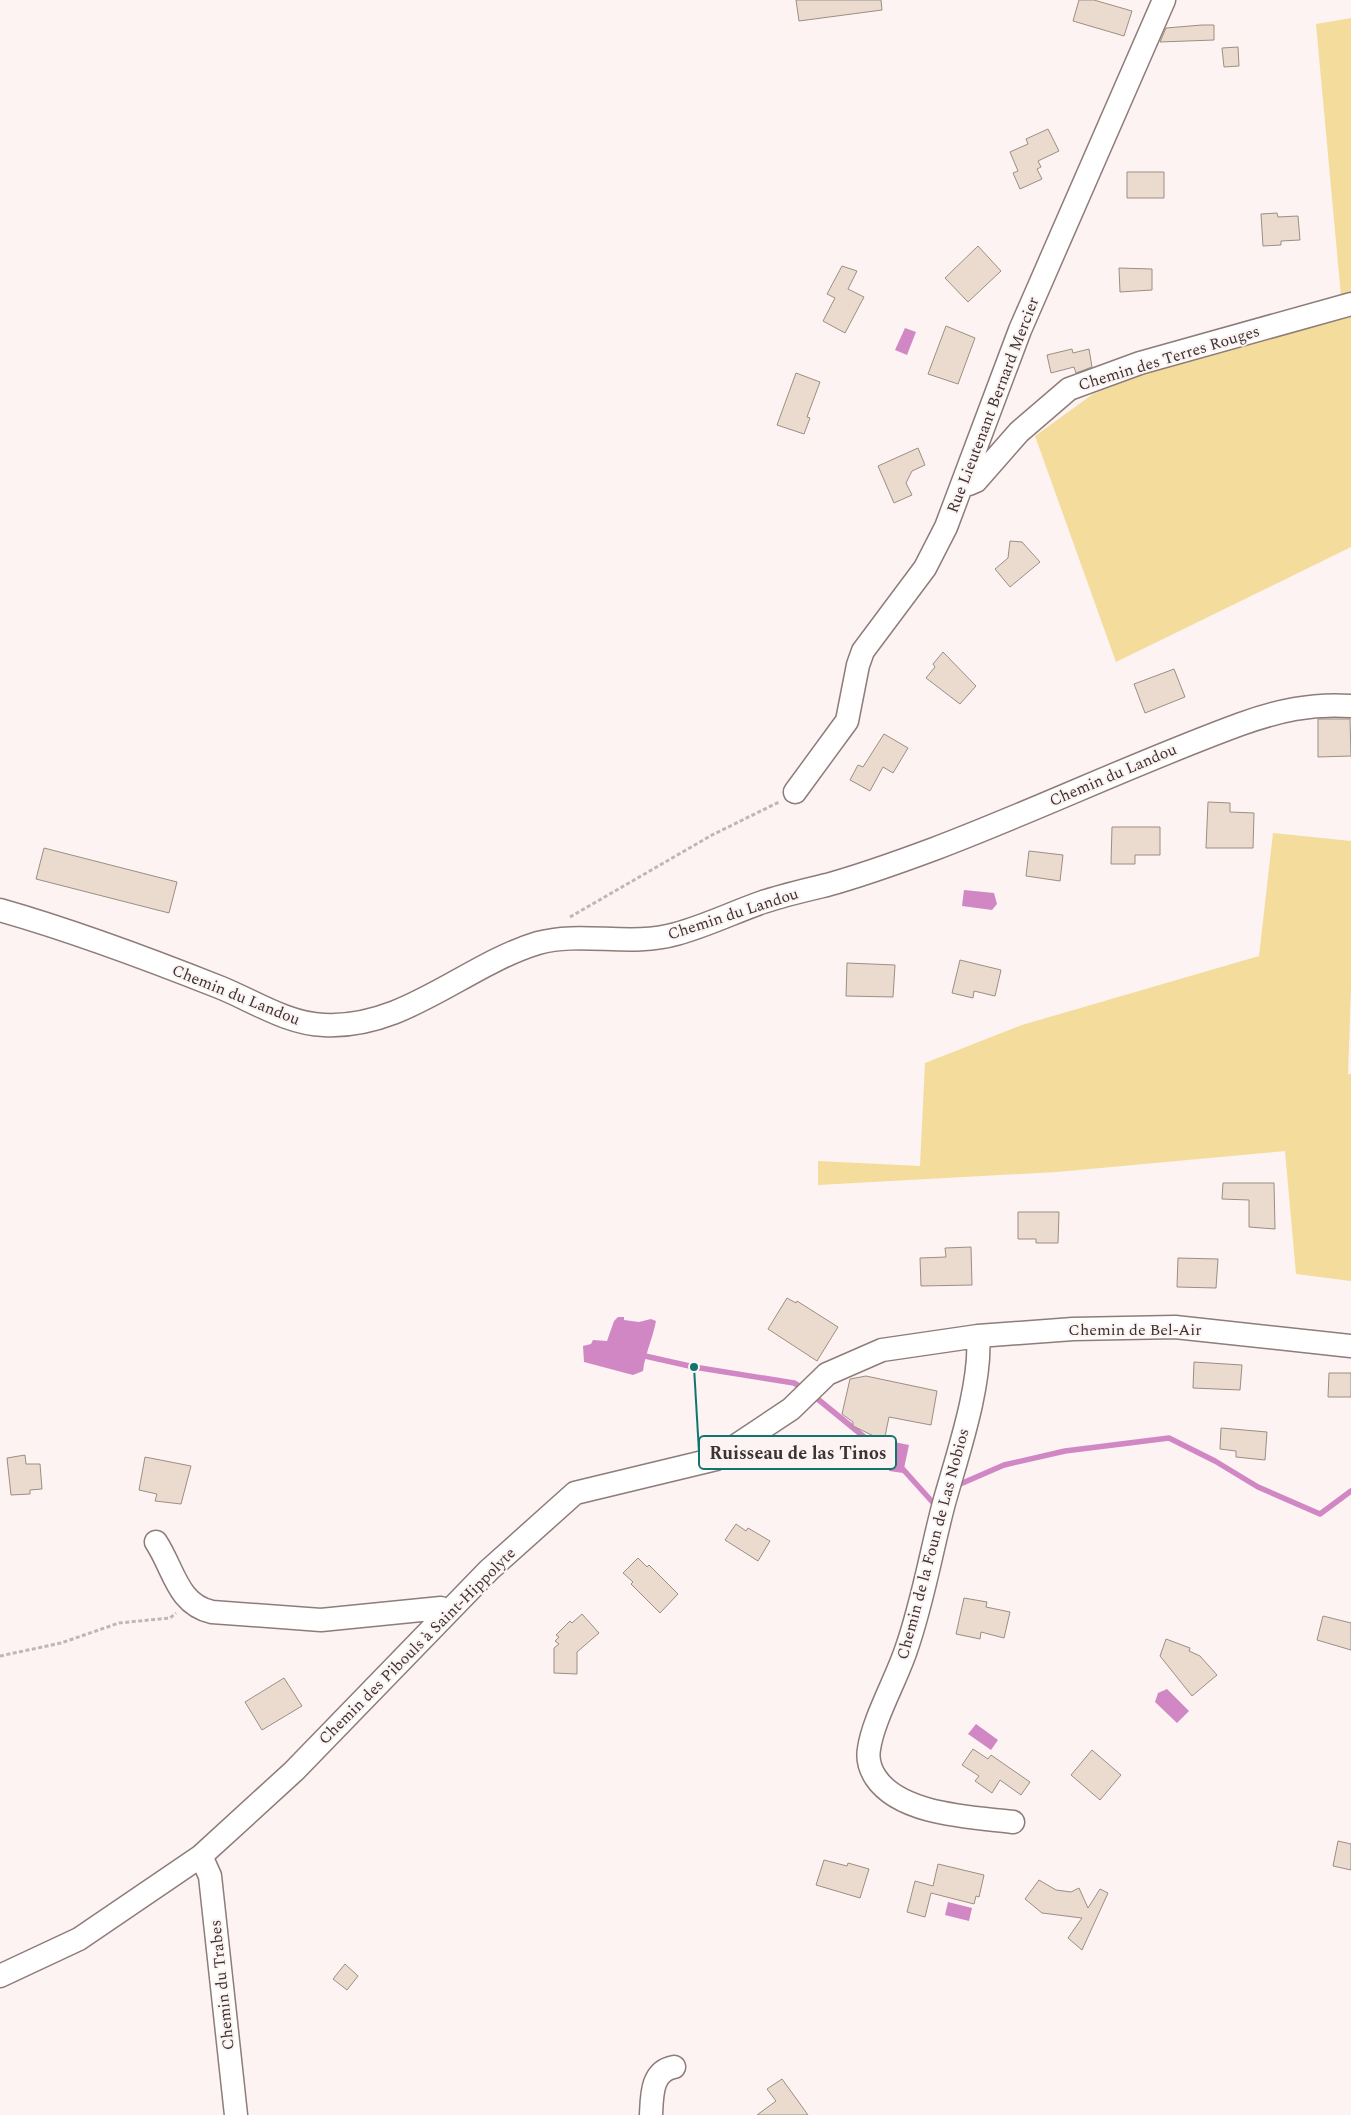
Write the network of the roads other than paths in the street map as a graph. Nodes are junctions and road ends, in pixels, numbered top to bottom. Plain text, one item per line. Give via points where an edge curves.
1 (1164, 0) edge
2 (1351, 304) edge
3 (963, 482) junction
4 (1351, 706) edge
5 (795, 792) road end
6 (0, 910) edge
7 (978, 1336) junction
8 (1351, 1346) edge
9 (882, 1350) joint
10 (156, 1542) dead end
11 (446, 1612) junction
12 (1013, 1822) dead end
13 (200, 1856) junction
14 (0, 1976) edge
15 (674, 2066) dead end
16 (236, 2115) edge
17 (651, 2115) edge

1 - 3 street, Rue Lieutenant Bernard Mercier via 1020,330
2 - 3 street, Chemin des Terres Rouges via 1140,364 1069,389 1019,432 976,481
3 - 5 street, Rue Lieutenant Bernard Mercier via 946,527 925,568 863,651 850,712 843,729
4 - 6 street, Chemin du Landou via 1332,704 1285,710 1240,724 933,849 831,884 764,902 671,936 628,941 553,940 527,947 411,1006 356,1023 322,1025 293,1018 68,929
7 - 8 street, Chemin de Bel-Air via 1073,1329 1175,1327
7 - 9 street, Chemin de Bel-Air
7 - 12 street, Chemin de la Foun de Las Nobios via 976,1374 924,1591 904,1656 871,1738 868,1758 872,1772 881,1784 901,1798 934,1811
9 - 11 street, Chemin des Pibouls à Saint-Hippolyte via 827,1374 792,1409 716,1459 575,1492
10 - 11 street via 189,1602 212,1612 308,1619 441,1608
11 - 13 street, Chemin des Pibouls à Saint-Hippolyte via 294,1771
13 - 14 street, Chemin des Pibouls à Saint-Hippolyte via 79,1939
13 - 16 street, Chemin du Trabes via 210,1876
15 - 17 street via 666,2068 656,2080

